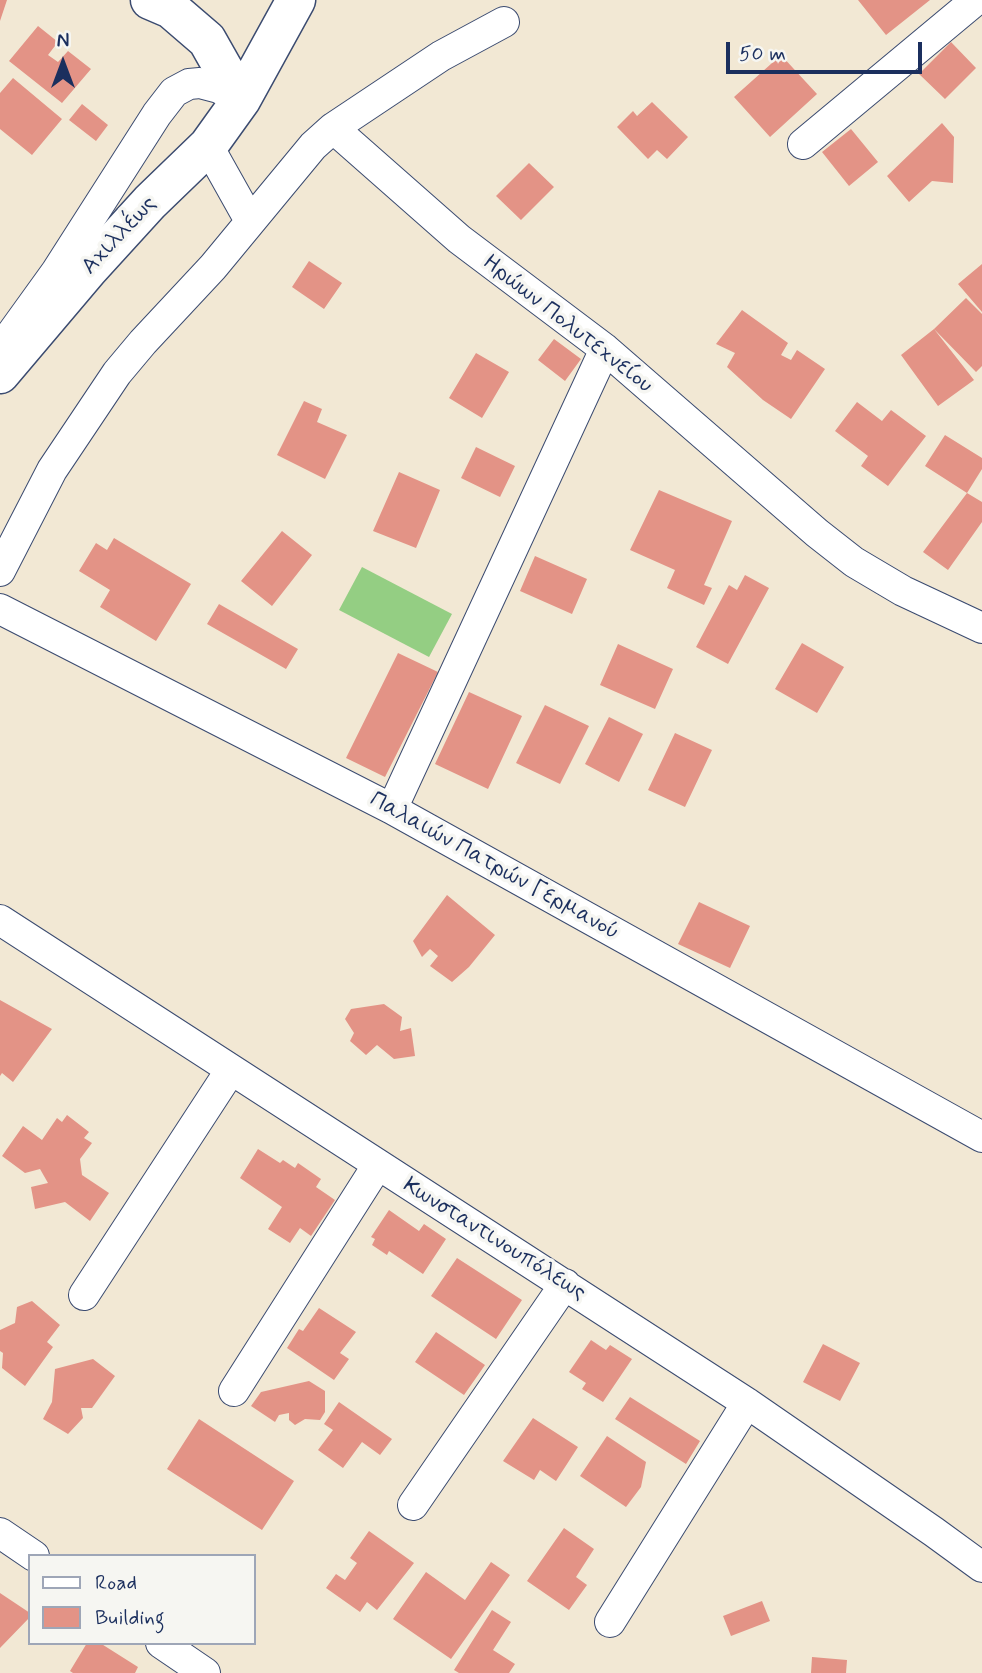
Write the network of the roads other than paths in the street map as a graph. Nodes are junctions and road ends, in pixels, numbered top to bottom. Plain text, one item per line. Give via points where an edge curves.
1 (150, 0) edge
2 (976, 0) edge
3 (288, 4) edge
4 (504, 22) dead end
5 (241, 100) junction
6 (333, 128) junction
7 (803, 144) dead end
8 (208, 146) junction
9 (250, 221) junction
10 (605, 349) junction
11 (0, 350) edge
12 (0, 374) edge
13 (0, 571) edge
14 (0, 609) edge
15 (982, 628) edge
16 (392, 809) junction
17 (0, 920) edge
18 (230, 1071) junction
19 (982, 1137) edge
20 (377, 1166) junction
21 (565, 1284) junction
22 (84, 1295) dead end
23 (234, 1391) dead end
24 (747, 1403) junction
25 (413, 1505) dead end
26 (0, 1533) edge
27 (30, 1554) edge
28 (982, 1567) edge
29 (610, 1622) dead end
30 (164, 1645) edge
31 (205, 1673) edge

1 - 5 street via 171,9 207,40
2 - 7 street
3 - 5 street, Αχιλλέως
4 - 6 street via 441,56
5 - 8 street, Αχιλλέως
5 - 11 street via 194,82 169,98
6 - 9 street
6 - 10 street, Ηρώων Πολυτεχνείου via 459,239
8 - 9 street
8 - 12 street, Αχιλλέως via 150,202
9 - 13 street via 105,389 52,470
10 - 15 street, Ηρώων Πολυτεχνείου via 854,562 903,592
10 - 16 street
14 - 16 street, Παλαιών Πατρών Γερμανού
16 - 19 street, Παλαιών Πατρών Γερμανού
17 - 18 street, Κωνσταντινουπόλεως
18 - 20 street, Κωνσταντινουπόλεως
18 - 22 street
20 - 21 street, Κωνσταντινουπόλεως
20 - 23 street
21 - 24 street, Κωνσταντινουπόλεως
21 - 25 street
24 - 28 street, Κωνσταντινουπόλεως
24 - 29 street
26 - 27 street
30 - 31 street

